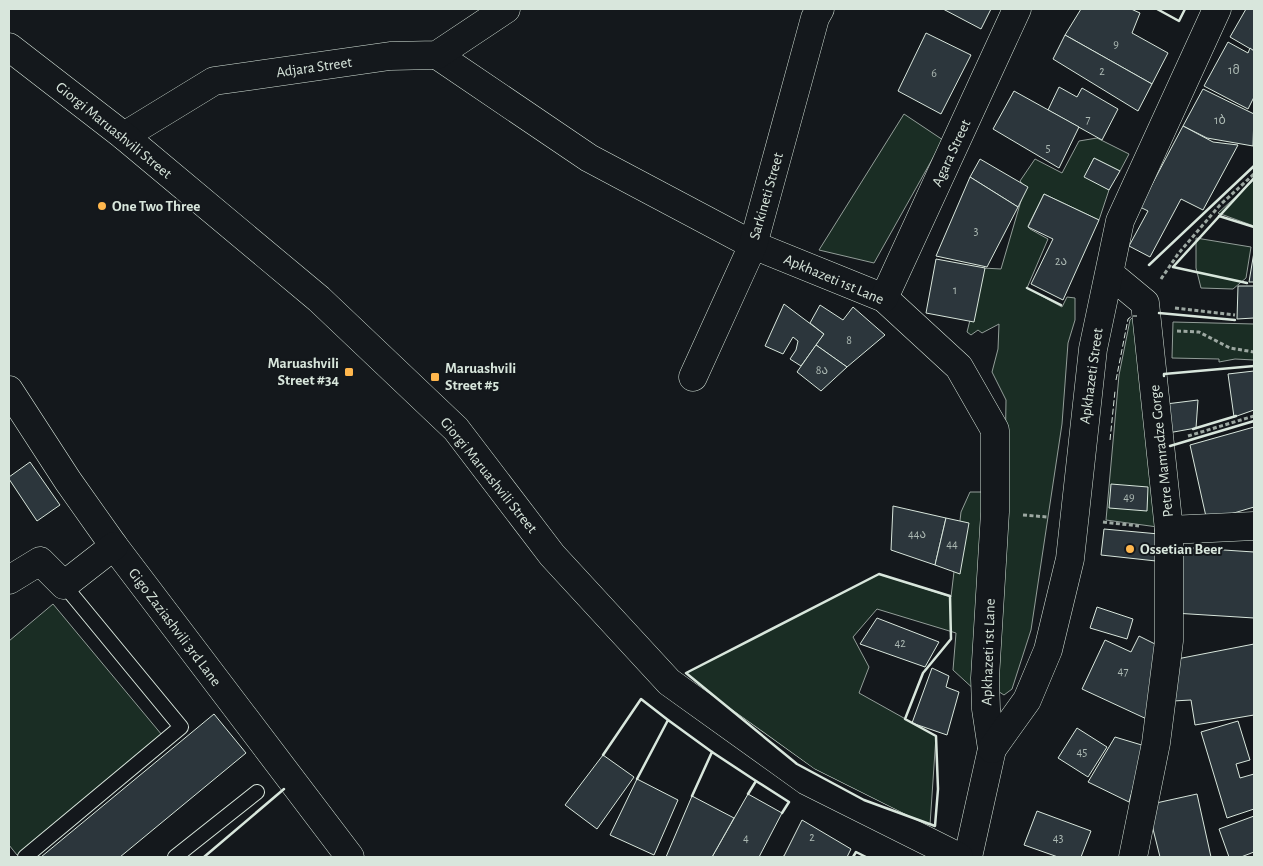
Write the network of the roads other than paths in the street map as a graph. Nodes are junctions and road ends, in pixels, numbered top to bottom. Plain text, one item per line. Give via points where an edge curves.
1 (506, 9) edge
2 (820, 9) edge
3 (1018, 9) edge
4 (1217, 9) edge
5 (9, 47) edge
6 (437, 56) junction
7 (124, 136) junction
8 (752, 245) junction
9 (1110, 274) junction
10 (884, 298) junction
11 (693, 377) dead end
12 (9, 390) edge
13 (1254, 526) edge
14 (1169, 530) junction
15 (114, 546) junction
16 (9, 580) edge
17 (64, 585) junction
18 (992, 749) junction
19 (257, 792) dead end
20 (25, 857) edge
21 (175, 857) edge
22 (350, 857) edge
23 (959, 857) edge
24 (968, 857) edge
25 (1133, 857) edge

1 - 6 street
2 - 8 street, Sarkineti Street
3 - 10 street, Agara Street
4 - 9 street, Apkhazeti Street via 1120,221
5 - 7 street, Giorgi Maruashvili Street
6 - 7 street, Adjara Street via 390,56 214,81
6 - 8 street, Apkhazeti 1st Lane via 589,158
7 - 23 street, Giorgi Maruashvili Street via 319,299 456,429 552,555 669,682 808,781
8 - 10 street, Apkhazeti 1st Lane
8 - 11 street, Sarkineti Street
9 - 14 street, Petre Mamradze Gorge via 1157,305 1160,444
9 - 18 street, Apkhazeti Street via 1093,349 1070,559 1048,650 1027,700
10 - 18 street, Apkhazeti 1st Lane via 959,367 995,430 995,512 985,678
12 - 15 street, Gigo Zaziashvili 3rd Lane
13 - 14 street
14 - 25 street, Petre Mamradze Gorge via 1169,641 1156,743
15 - 17 street
15 - 22 street, Gigo Zaziashvili 3rd Lane
16 - 17 street via 40,561
17 - 20 lane via 181,727
18 - 24 street
19 - 21 lane

